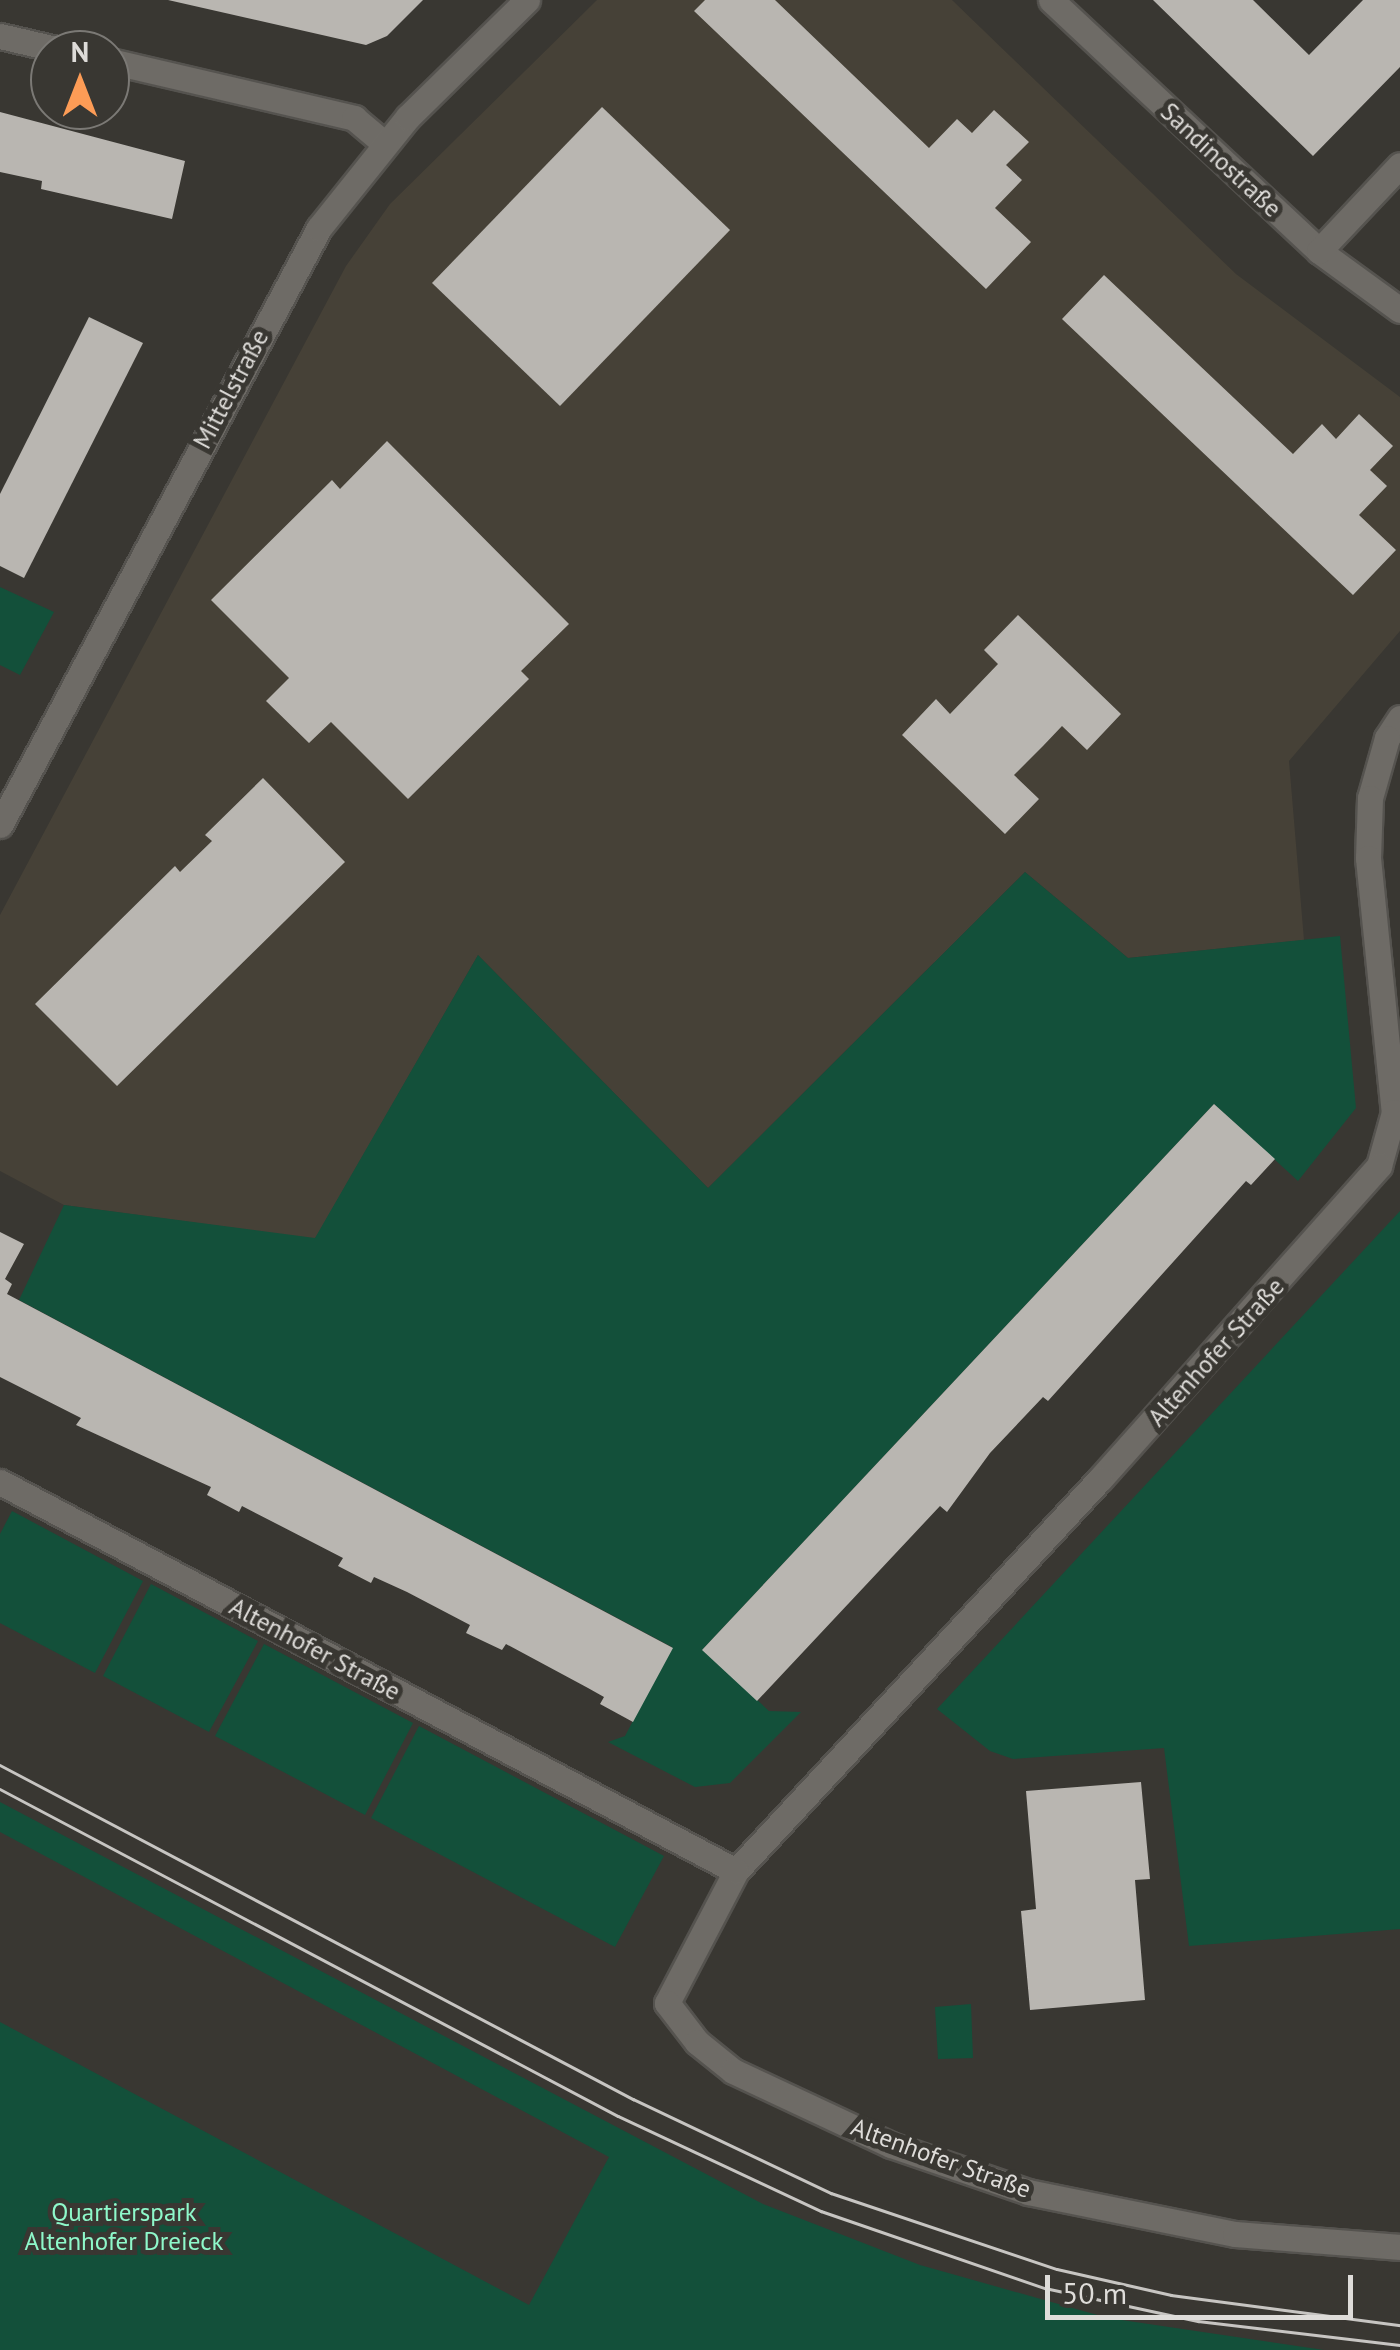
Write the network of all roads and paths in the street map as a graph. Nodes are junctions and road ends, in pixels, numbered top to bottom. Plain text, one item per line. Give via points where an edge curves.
1 (526, 0) edge
2 (1051, 0) edge
3 (0, 36) edge
4 (30, 43) edge
5 (130, 66) edge
6 (386, 144) junction
7 (1400, 165) edge
8 (1319, 250) junction
9 (1400, 310) edge
10 (1400, 718) edge
11 (0, 824) edge
12 (0, 1482) edge
13 (736, 1871) junction
14 (1400, 2248) edge

1 - 6 street, Mittelstraße
2 - 8 street, Sandinostraße
3 - 4 street
5 - 6 street via 336,113
6 - 11 street, Mittelstraße via 319,228
7 - 8 street
8 - 9 street, Sandinostraße
10 - 13 street, Altenhofer Straße via 1387,738 1370,798 1368,858 1394,1112 1379,1166
12 - 13 street, Altenhofer Straße
13 - 14 street, Altenhofer Straße via 667,2003 697,2042 732,2071 891,2145 1028,2192 1235,2234

